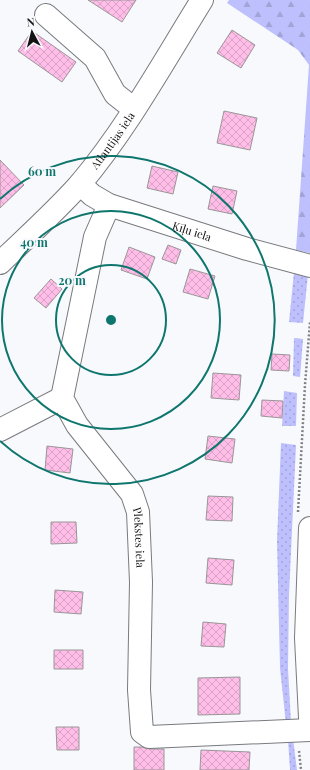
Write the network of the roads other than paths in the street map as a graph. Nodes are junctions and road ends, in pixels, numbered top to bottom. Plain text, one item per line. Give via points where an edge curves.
1 (202, 0) edge
2 (46, 15) dead end
3 (134, 109) junction
4 (80, 184) junction
5 (109, 206) junction
6 (0, 263) edge
7 (310, 266) edge
8 (62, 398) junction
9 (0, 430) edge
10 (310, 528) edge
11 (310, 718) edge
12 (310, 730) edge

1 - 3 street, Atlantijas iela
2 - 3 street via 95,58 115,94
3 - 4 street, Atlantijas iela
4 - 5 street, Ķīļu iela
4 - 6 street, Atlantijas iela
5 - 7 street, Ķīļu iela
5 - 8 street via 95,237
8 - 9 street
8 - 12 street, Plekstes iela via 77,425 132,494 138,512 142,732 149,737
10 - 11 street via 306,638

